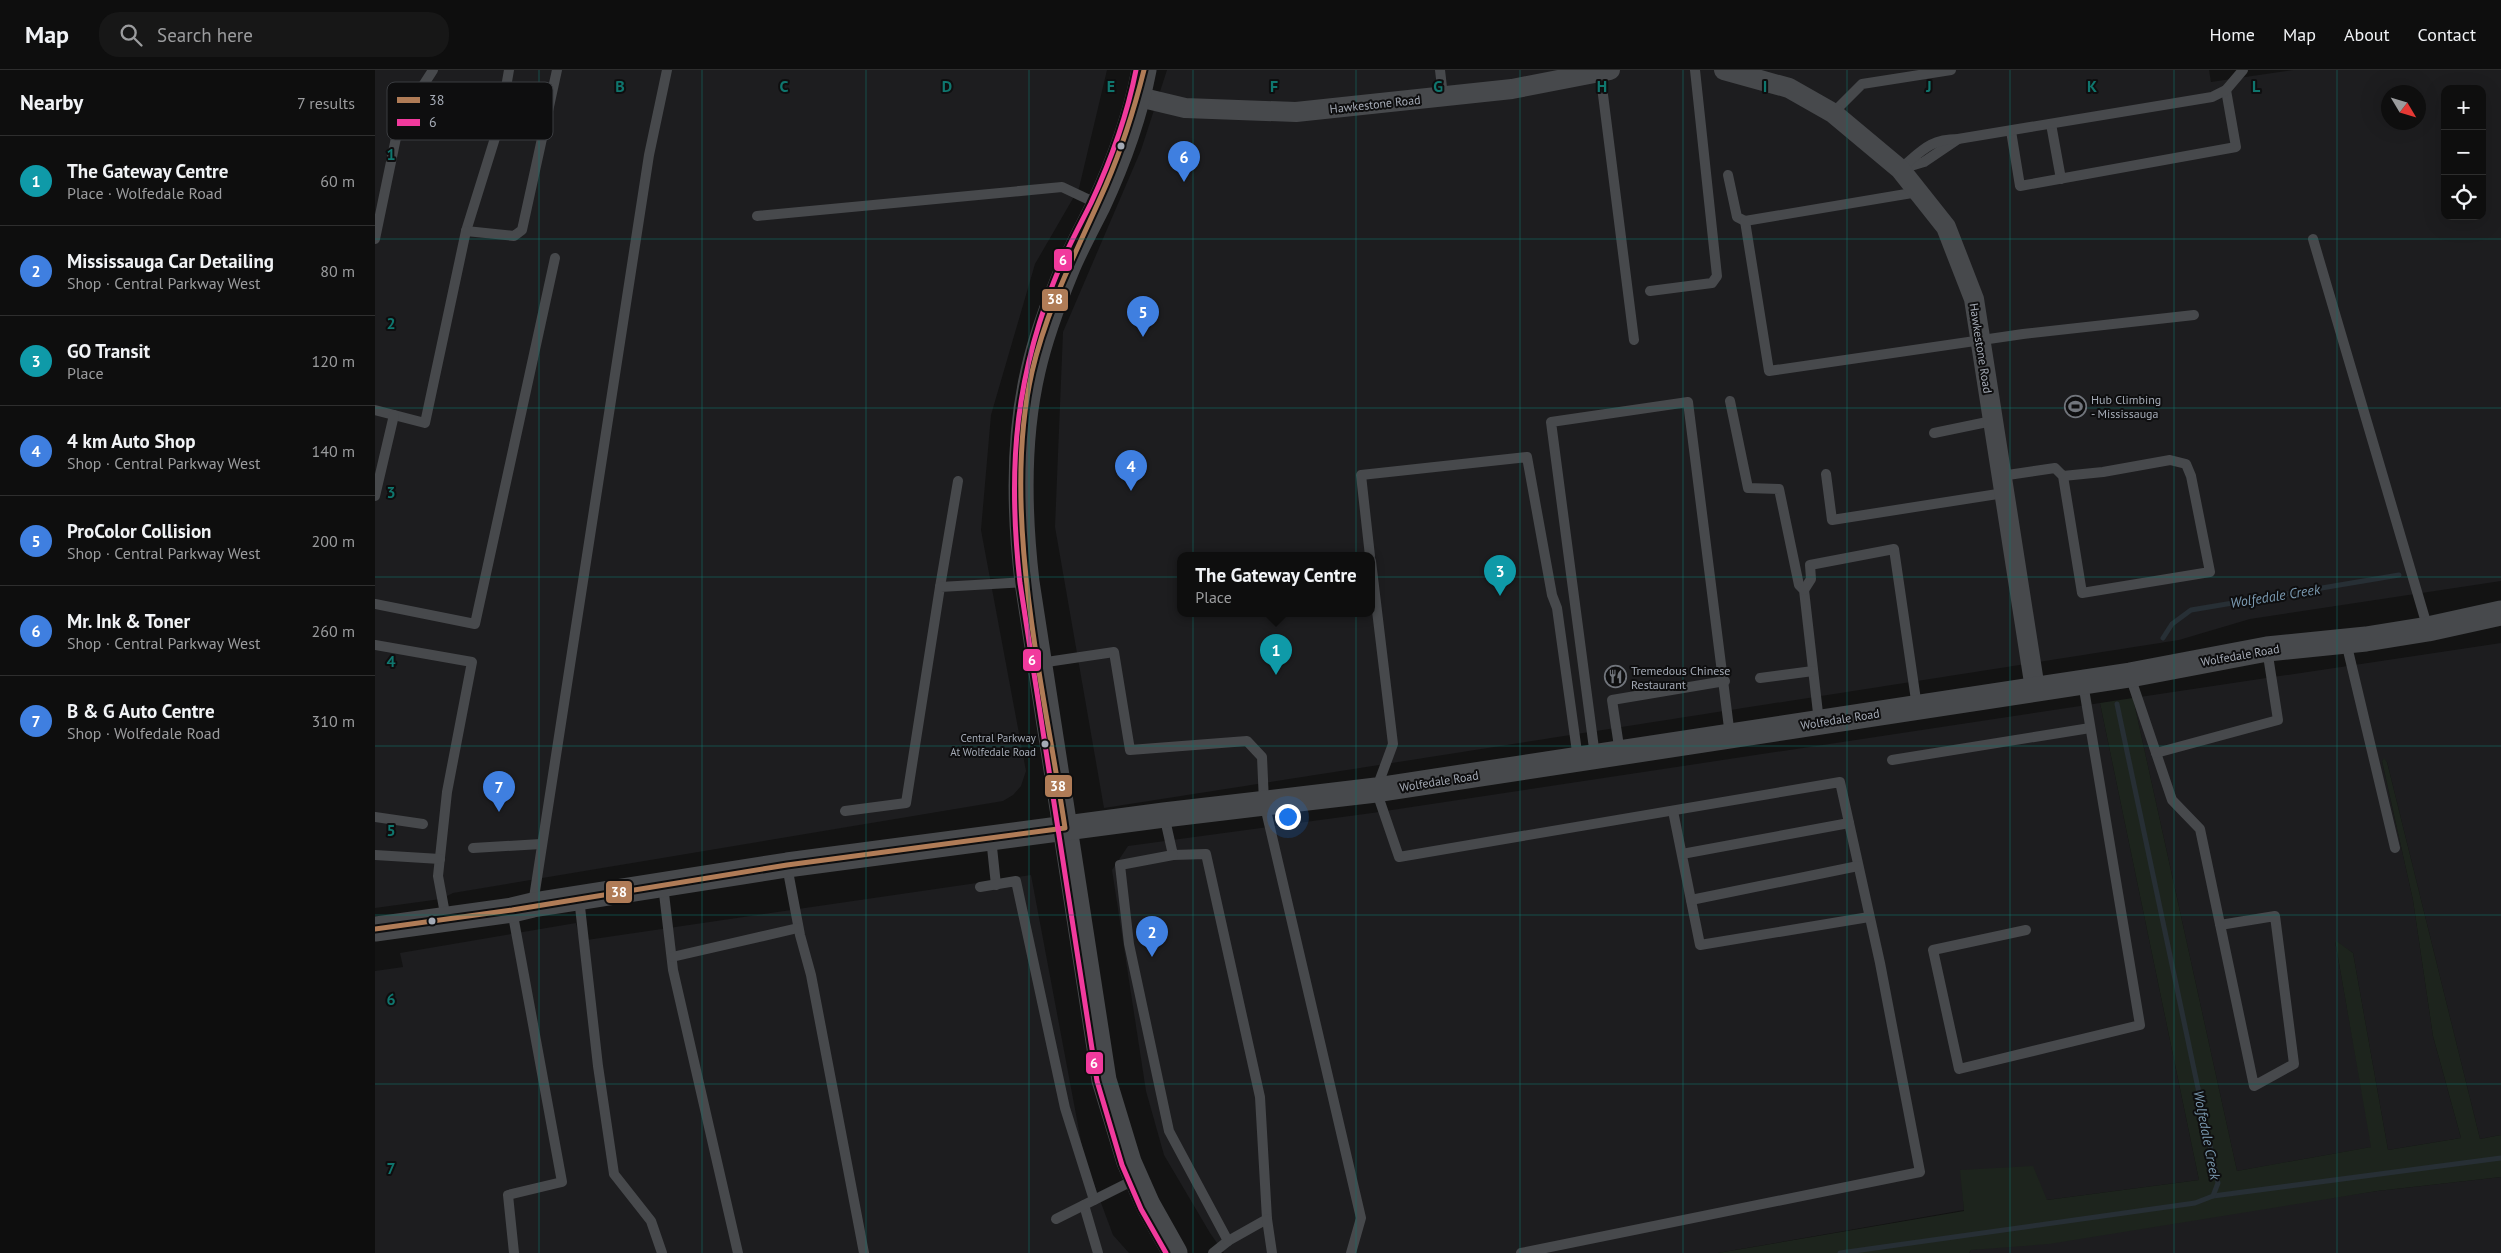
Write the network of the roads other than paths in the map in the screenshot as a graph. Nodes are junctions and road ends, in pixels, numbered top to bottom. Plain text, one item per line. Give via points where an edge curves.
1 (433, 70) edge
2 (557, 70) edge
3 (667, 70) edge
4 (1144, 70) edge
5 (1440, 70) edge
6 (1695, 70) edge
7 (1724, 70) edge
8 (1951, 70) edge
9 (2243, 70) edge
10 (1605, 71) edge
11 (425, 82) edge
12 (553, 88) edge
13 (2226, 90) junction
14 (1443, 96) junction
15 (1139, 97) junction
16 (1833, 113) junction
17 (2051, 124) junction
18 (2011, 130) junction
19 (396, 140) edge
20 (494, 140) edge
21 (542, 140) edge
22 (1899, 169) junction
23 (1728, 175) dead end
24 (2061, 178) junction
25 (1918, 192) junction
26 (1099, 204) junction
27 (757, 216) dead end
28 (1745, 222) junction
29 (466, 231) junction
30 (375, 238) edge
31 (2313, 240) dead end
32 (555, 258) dead end
33 (1650, 291) dead end
34 (2194, 315) dead end
35 (1634, 340) dead end
36 (1979, 342) junction
37 (1730, 401) dead end
38 (375, 410) edge
39 (394, 415) junction
40 (1992, 421) junction
41 (1934, 434) dead end
42 (1825, 474) dead end
43 (2063, 476) junction
44 (957, 481) dead end
45 (2002, 485) junction
46 (375, 496) edge
47 (1371, 552) edge
48 (1027, 582) junction
49 (941, 587) junction
50 (1804, 590) junction
51 (1375, 593) edge
52 (375, 604) edge
53 (2501, 613) edge
54 (2428, 629) junction
55 (2345, 641) junction
56 (375, 645) edge
57 (2267, 649) junction
58 (1040, 663) junction
59 (1813, 672) junction
60 (2130, 674) junction
61 (1760, 678) dead end
62 (1725, 681) junction
63 (2083, 682) junction
64 (2035, 689) junction
65 (1917, 707) junction
66 (1819, 722) junction
67 (2090, 728) junction
68 (1730, 736) junction
69 (1620, 753) junction
70 (2156, 753) junction
71 (1587, 758) junction
72 (1892, 760) dead end
73 (1376, 790) junction
74 (1264, 802) junction
75 (845, 811) dead end
76 (1673, 811) junction
77 (1164, 815) junction
78 (375, 817) edge
79 (1849, 823) junction
80 (423, 824) dead end
81 (1065, 828) junction
82 (991, 838) junction
83 (541, 844) junction
84 (473, 848) dead end
85 (2395, 848) dead end
86 (375, 854) edge
87 (1681, 854) junction
88 (1173, 855) junction
89 (440, 859) junction
90 (787, 865) junction
91 (1858, 866) junction
92 (663, 885) junction
93 (996, 885) junction
94 (980, 887) dead end
95 (579, 898) junction
96 (1691, 900) junction
97 (522, 907) junction
98 (1869, 917) junction
99 (446, 919) junction
100 (2220, 925) junction
101 (798, 928) junction
102 (375, 929) edge
103 (2026, 930) dead end
104 (672, 957) junction
105 (1136, 1179) junction
106 (1089, 1203) junction
107 (1056, 1219) dead end
108 (1267, 1219) junction
109 (1228, 1241) junction
110 (514, 1253) edge
111 (662, 1253) edge
112 (738, 1253) edge
113 (864, 1253) edge
114 (1099, 1253) edge
115 (1175, 1253) edge
116 (1213, 1253) edge
117 (1272, 1253) edge
118 (1351, 1253) edge
119 (1521, 1253) edge

1 - 11 lane
2 - 12 lane
3 - 83 lane via 649,155
4 - 15 street
5 - 14 lane
6 - 33 lane via 1717,276 1712,283
7 - 16 street, Hawkestone Road via 1789,88
8 - 16 lane via 1862,84
9 - 13 lane
10 - 14 street, Hawkestone Road via 1513,89
10 - 35 lane
13 - 17 lane via 2212,97
13 - 24 lane via 2236,147
14 - 15 street, Hawkestone Road via 1296,112 1185,108
15 - 26 street
16 - 22 street, Hawkestone Road
17 - 18 lane
17 - 24 lane
18 - 22 lane via 1940,139
18 - 24 lane via 2020,186
19 - 30 lane
20 - 29 lane
21 - 29 lane via 522,230 514,236
22 - 25 street, Hawkestone Road
23 - 28 lane via 1737,217
25 - 28 lane
25 - 36 street, Hawkestone Road via 1946,227 1974,299
26 - 27 lane via 1062,187
26 - 48 street via 1048,318 1033,371 1022,454 1022,536
28 - 36 lane via 1769,371
29 - 39 lane via 425,423
31 - 54 lane
32 - 52 lane via 475,624
34 - 36 lane
36 - 40 street, Hawkestone Road
37 - 50 lane via 1749,488 1779,489 1799,585
38 - 39 lane
39 - 46 lane
40 - 41 lane
40 - 45 street, Hawkestone Road
42 - 45 lane via 1832,520
43 - 43 lane via 2170,460 2186,464 2210,572 2082,594
43 - 45 lane via 2055,468
44 - 49 lane
45 - 64 street, Hawkestone Road
47 - 71 lane via 1361,475 1527,457
48 - 49 lane
48 - 58 street
49 - 75 lane via 906,803
50 - 59 lane
50 - 65 lane via 1811,579 1811,564 1894,549
51 - 73 lane via 1393,744
53 - 54 street, Wolfedale Road
54 - 55 street, Wolfedale Road
55 - 57 street, Wolfedale Road
55 - 85 lane
56 - 89 lane via 472,662 447,792
57 - 60 street, Wolfedale Road
57 - 70 lane via 2278,720
58 - 74 lane via 1114,652 1130,750 1247,742 1262,757
58 - 81 street
59 - 61 lane
59 - 66 lane
60 - 63 street, Wolfedale Road
60 - 70 lane
62 - 68 lane
62 - 69 lane via 1612,700
62 - 71 lane via 1688,402 1551,422
63 - 64 street, Wolfedale Road
63 - 67 lane
64 - 65 street, Wolfedale Road
65 - 66 street, Wolfedale Road
66 - 68 street, Wolfedale Road
67 - 72 lane
67 - 103 lane via 2140,1025 1959,1069 1933,950
68 - 69 street, Wolfedale Road
69 - 71 street, Wolfedale Road
70 - 100 lane via 2171,800 2200,829
71 - 73 street, Wolfedale Road
73 - 74 street, Wolfedale Road
73 - 76 lane via 1399,857
74 - 77 street, Wolfedale Road
74 - 118 lane via 1361,1218
76 - 79 lane via 1840,782
76 - 87 lane
77 - 81 street, Wolfedale Road
77 - 88 lane
78 - 80 lane
79 - 87 lane
79 - 91 lane
81 - 82 street, Wolfedale Road
81 - 105 street via 1104,1080
82 - 90 street, Wolfedale Road
82 - 93 lane
83 - 84 lane
83 - 97 lane
86 - 89 lane
87 - 96 lane
88 - 108 lane via 1206,854 1260,1097
88 - 109 lane via 1120,865 1129,944 1169,1130
89 - 99 lane via 438,876
90 - 92 street, Wolfedale Road
90 - 101 lane
91 - 96 lane
91 - 98 lane
92 - 95 street, Wolfedale Road
92 - 104 lane
93 - 94 lane
93 - 106 lane via 1016,881
95 - 97 street, Wolfedale Road
95 - 111 lane via 614,1174 651,1221
96 - 98 lane via 1700,945
97 - 99 street, Wolfedale Road
97 - 110 lane via 562,1182 508,1195
98 - 119 lane via 1920,1172
99 - 102 street, Wolfedale Road
100 - 100 lane via 2242,1029 2254,1086 2294,1064 2275,916
101 - 104 lane
101 - 113 lane via 811,975
104 - 112 lane
105 - 106 lane
105 - 115 street
106 - 107 lane
106 - 114 lane
108 - 109 lane
108 - 117 lane
109 - 116 lane

